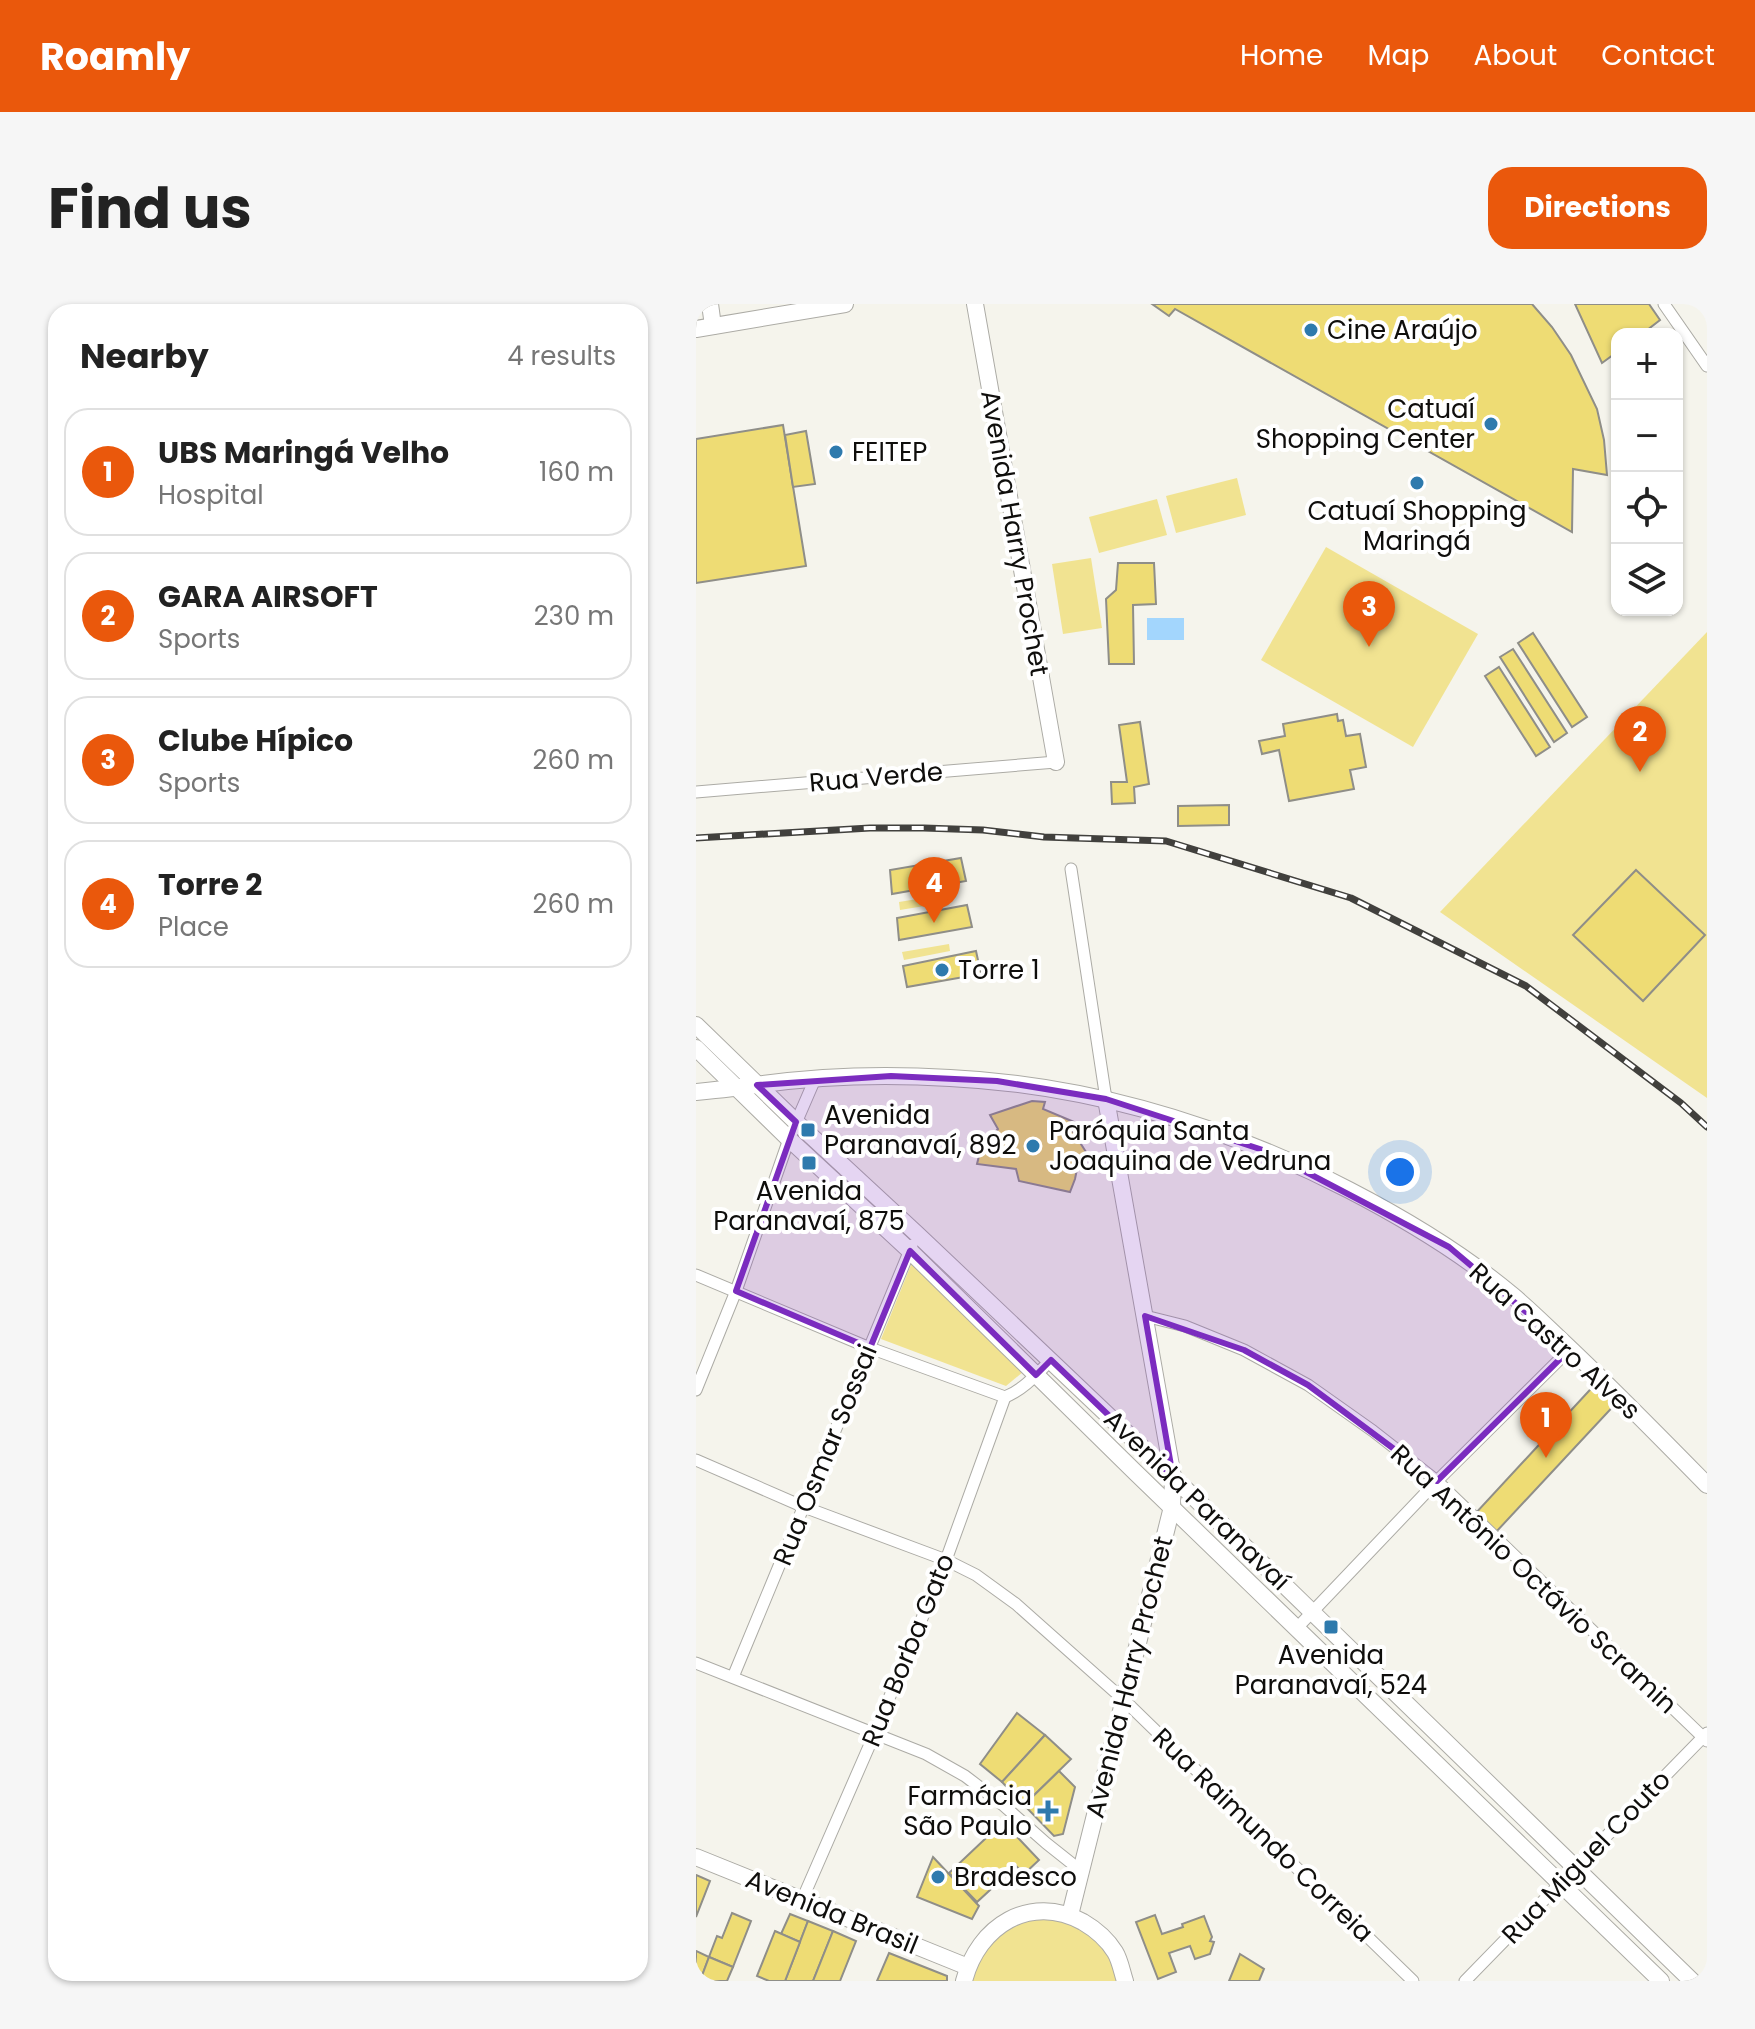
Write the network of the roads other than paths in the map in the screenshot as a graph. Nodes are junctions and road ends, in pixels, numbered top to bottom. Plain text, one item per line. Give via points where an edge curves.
1 (710, 304) edge
2 (845, 304) edge
3 (975, 304) edge
4 (1664, 304) edge
5 (704, 328) edge
6 (1707, 366) edge
7 (1056, 762) joint
8 (696, 792) edge
9 (1071, 869) dead end
10 (696, 1025) edge
11 (696, 1048) edge
12 (815, 1079) junction
13 (757, 1085) junction
14 (738, 1088) junction
15 (696, 1092) edge
16 (1106, 1099) junction
17 (796, 1122) junction
18 (789, 1139) junction
19 (917, 1234) junction
20 (910, 1251) junction
21 (696, 1275) edge
22 (736, 1291) junction
23 (1145, 1316) junction
24 (870, 1348) junction
25 (1570, 1349) junction
26 (1051, 1360) junction
27 (1036, 1375) junction
28 (696, 1390) edge
29 (1005, 1397) junction
30 (696, 1460) edge
31 (1173, 1477) junction
32 (1437, 1481) junction
33 (1707, 1485) edge
34 (804, 1507) junction
35 (1172, 1507) junction
36 (946, 1560) junction
37 (1311, 1611) junction
38 (1296, 1629) junction
39 (696, 1663) edge
40 (733, 1677) junction
41 (1124, 1700) junction
42 (874, 1735) junction
43 (1706, 1737) edge
44 (696, 1857) edge
45 (1577, 1867) junction
46 (1080, 1870) junction
47 (1561, 1883) junction
48 (802, 1900) junction
49 (1070, 1915) junction
50 (966, 1974) edge
51 (1125, 1981) edge
52 (1413, 1981) edge
53 (1465, 1981) edge
54 (1661, 1981) edge
55 (1692, 1981) edge

1 - 5 main road
2 - 5 main road
3 - 7 main road, Avenida Harry Prochet
4 - 6 street
7 - 8 street, Rua Verde
9 - 16 street, Avenida Harry Prochet
10 - 13 main road, Avenida Paranavaí
11 - 14 main road, Avenida Paranavaí
12 - 13 main road, Rua Castro Alves
12 - 16 main road, Rua Castro Alves via 985,1080
12 - 17 street
13 - 14 main road, Rua Castro Alves
13 - 17 main road, Avenida Paranavaí
14 - 15 main road, Rua Castro Alves
14 - 18 main road, Avenida Paranavaí
16 - 23 main road, Avenida Harry Prochet
16 - 25 main road, Rua Castro Alves via 1214,1130 1390,1212 1513,1295
17 - 18 street
17 - 19 main road, Avenida Paranavaí
18 - 20 main road, Avenida Paranavaí
18 - 22 street
19 - 20 street, Rua Osmar Sossai
19 - 26 main road, Avenida Paranavaí
20 - 24 street, Rua Osmar Sossai
20 - 27 main road, Avenida Paranavaí
21 - 22 street
22 - 24 street
22 - 28 street
23 - 31 main road, Avenida Harry Prochet
23 - 32 street, Rua Antônio Octávio Scramin via 1244,1350 1308,1385
24 - 29 street
24 - 34 street, Rua Osmar Sossai
25 - 32 street
25 - 33 main road, Rua Castro Alves
26 - 27 street
26 - 31 main road, Avenida Paranavaí
27 - 29 street
27 - 35 main road, Avenida Paranavaí
29 - 36 street, Rua Borba Gato
30 - 34 street, Rua Raimundo Correia
31 - 35 main road, Avenida Harry Prochet
31 - 37 main road, Avenida Paranavaí
32 - 37 street
32 - 43 street, Rua Antônio Octávio Scramin
34 - 36 street, Rua Raimundo Correia
34 - 40 street, Rua Osmar Sossai
35 - 38 main road, Avenida Paranavaí
35 - 41 main road, Avenida Harry Prochet
36 - 41 street, Rua Raimundo Correia via 1016,1604
36 - 42 street, Rua Borba Gato
37 - 38 street
37 - 45 main road, Avenida Paranavaí
38 - 47 main road, Avenida Paranavaí
39 - 40 street
40 - 42 street
41 - 46 main road, Avenida Harry Prochet
41 - 52 street, Rua Raimundo Correia
42 - 46 street via 926,1754 965,1776
42 - 48 street, Rua Borba Gato
43 - 45 street, Rua Miguel Couto
44 - 48 main road, Avenida Brasil
45 - 47 street, Rua Miguel Couto
45 - 55 main road, Avenida Paranavaí
46 - 49 main road, Avenida Harry Prochet
47 - 53 street, Rua Miguel Couto
47 - 54 main road, Avenida Paranavaí
48 - 50 main road, Avenida Brasil
49 - 50 main road via 1045,1911 997,1926 979,1944
49 - 51 main road via 1106,1941

